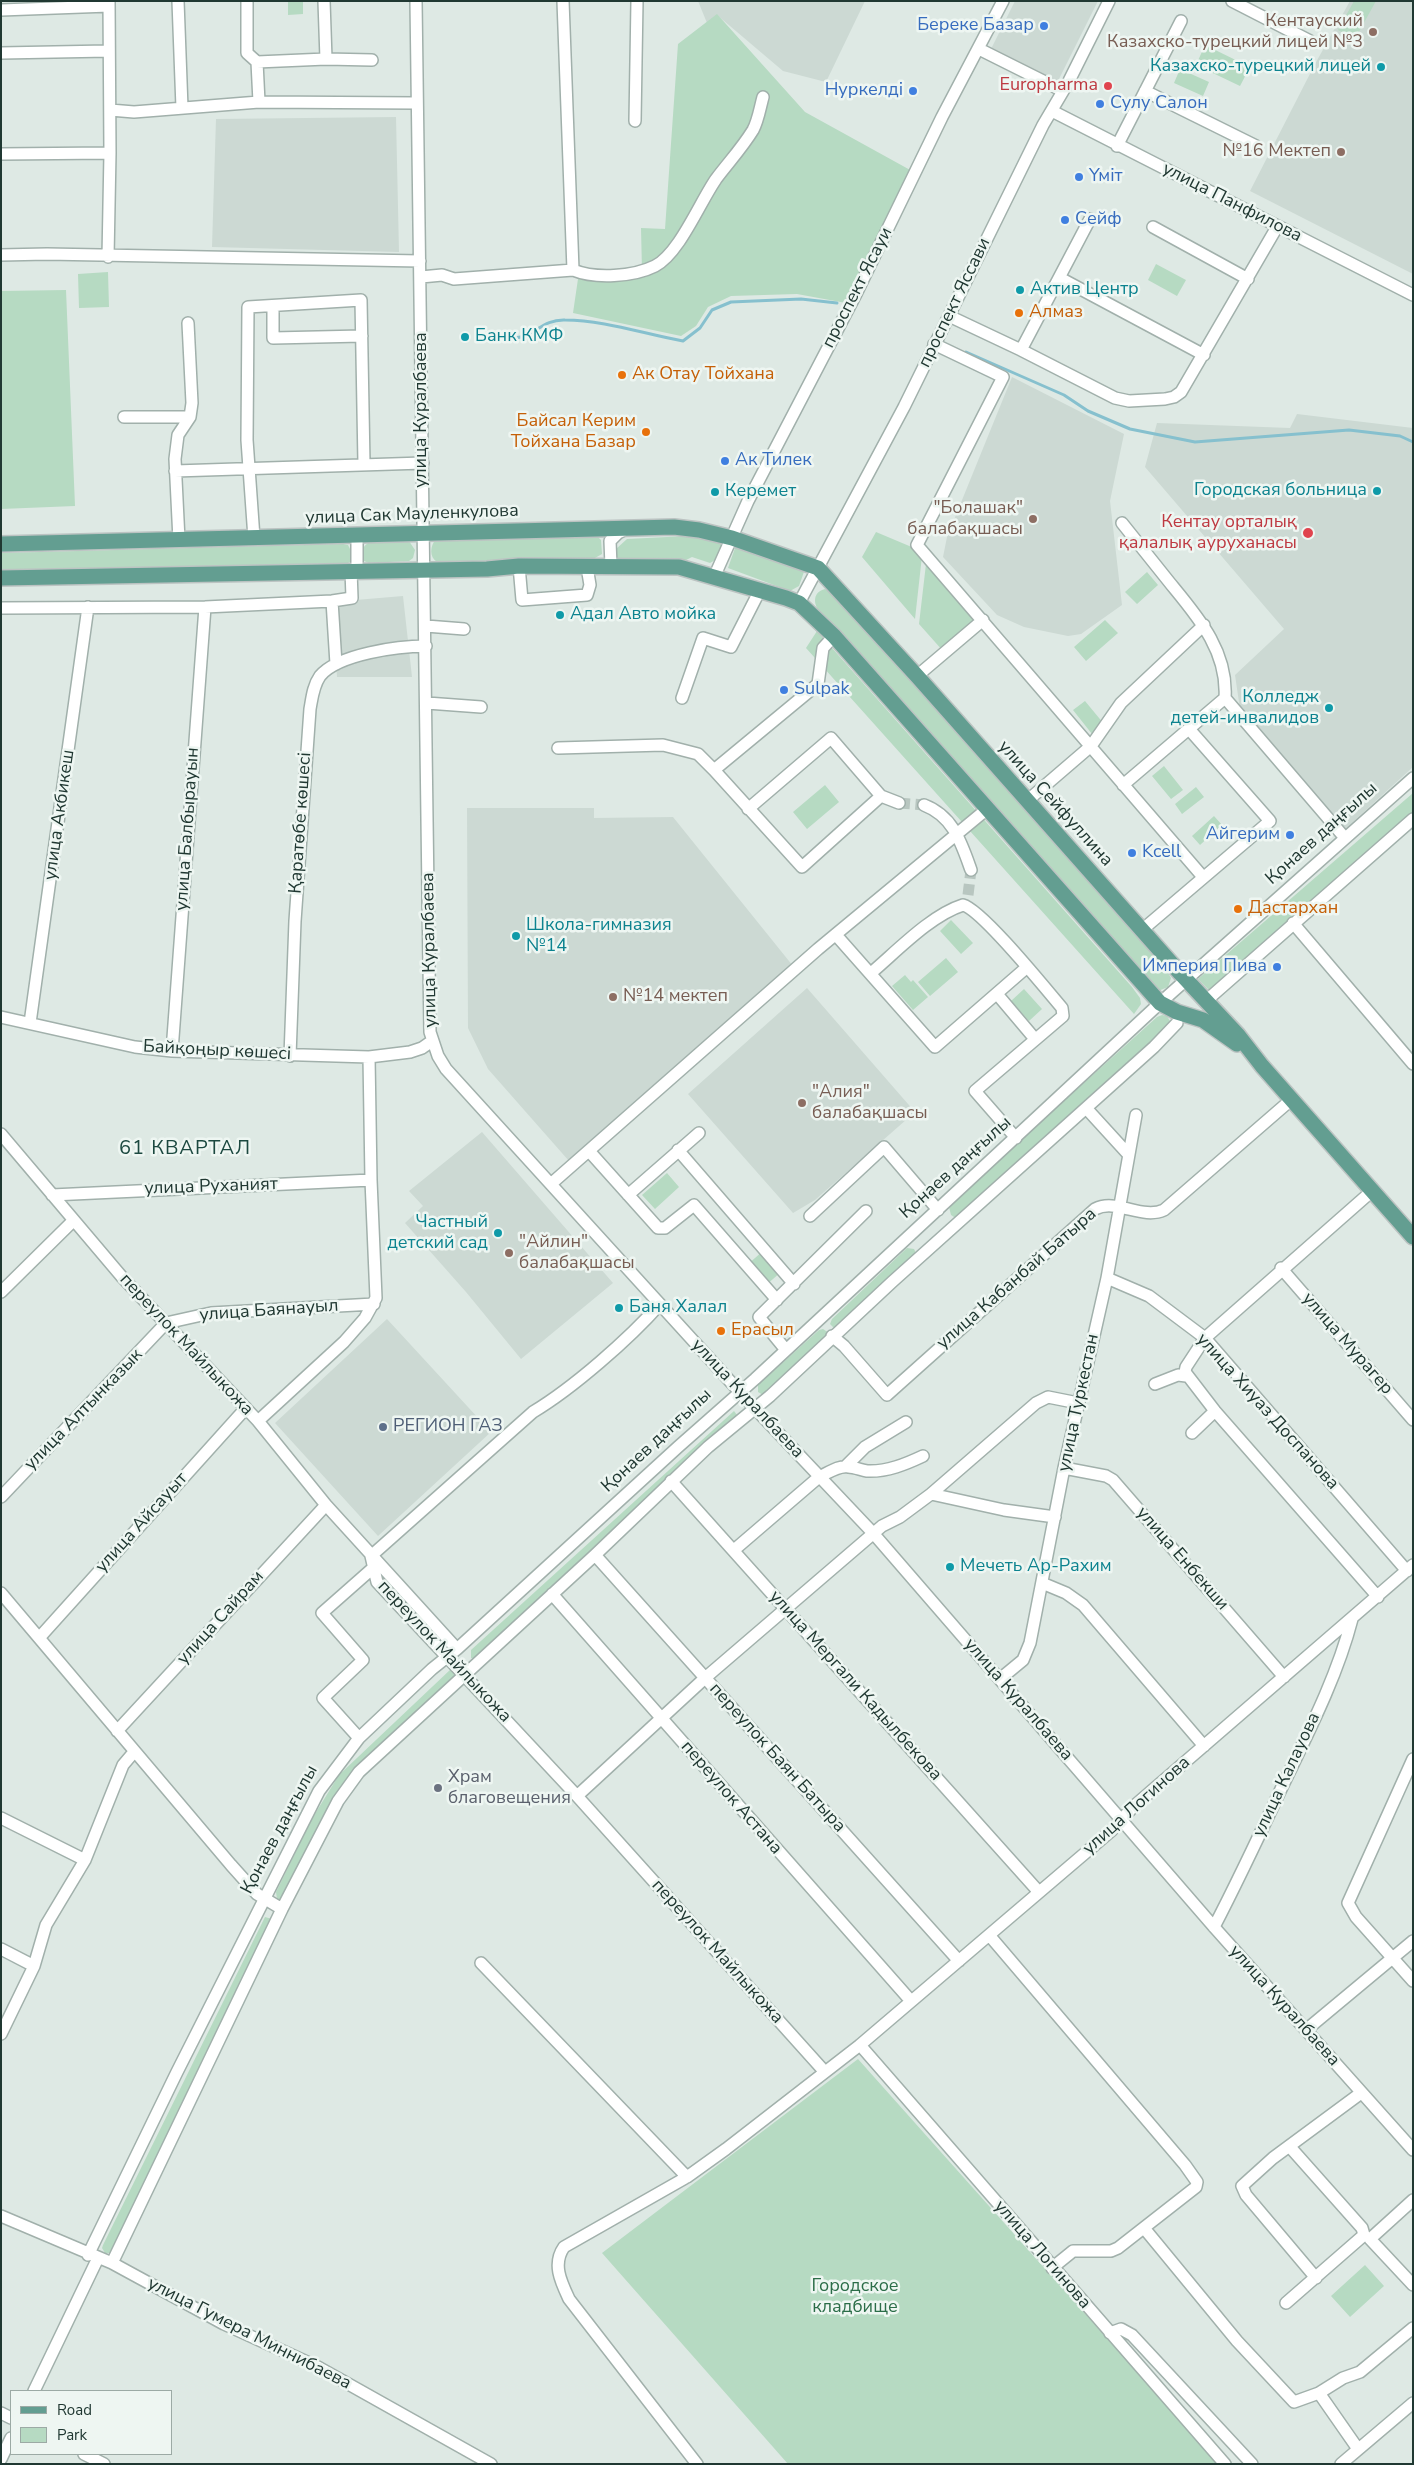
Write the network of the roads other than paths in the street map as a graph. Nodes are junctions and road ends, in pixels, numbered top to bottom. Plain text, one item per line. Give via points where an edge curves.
1 (178, 1) edge
2 (247, 1) edge
3 (324, 1) edge
4 (416, 1) edge
5 (563, 1) edge
6 (637, 1) edge
7 (1003, 1) edge
8 (1109, 1) edge
9 (1232, 1) edge
10 (109, 4) edge
11 (1, 10) edge
12 (1181, 21) dead end
13 (1310, 41) dead end
14 (979, 49) junction
15 (108, 51) junction
16 (1, 53) edge
17 (326, 58) junction
18 (372, 60) dead end
19 (257, 62) junction
20 (1145, 90) junction
21 (1063, 91) junction
22 (763, 98) dead end
23 (259, 102) junction
24 (416, 103) junction
25 (182, 108) junction
26 (110, 110) junction
27 (1052, 110) junction
28 (635, 120) dead end
29 (1117, 146) junction
30 (1256, 146) dead end
31 (110, 153) junction
32 (1, 154) edge
33 (1090, 219) dead end
34 (1278, 226) junction
35 (1153, 227) dead end
36 (1, 255) edge
37 (108, 257) junction
38 (420, 261) junction
39 (573, 270) junction
40 (421, 277) junction
41 (1060, 278) junction
42 (1248, 279) junction
43 (1413, 295) edge
44 (273, 306) junction
45 (948, 316) junction
46 (188, 323) dead end
47 (362, 336) junction
48 (934, 344) junction
49 (1021, 350) junction
50 (1204, 355) junction
51 (124, 417) dead end
52 (190, 417) junction
53 (423, 463) junction
54 (364, 464) junction
55 (248, 468) junction
56 (176, 471) junction
57 (1122, 523) dead end
58 (628, 528) junction
59 (424, 532) junction
60 (357, 536) junction
61 (254, 538) junction
62 (732, 538) junction
63 (179, 540) junction
64 (1, 544) edge
65 (519, 566) junction
66 (587, 566) junction
67 (611, 566) junction
68 (818, 568) junction
69 (424, 569) junction
70 (354, 570) junction
71 (715, 575) junction
72 (1, 578) edge
73 (760, 590) junction
74 (332, 602) junction
75 (799, 603) junction
76 (88, 607) junction
77 (205, 607) junction
78 (1, 608) edge
79 (983, 620) junction
80 (1204, 625) junction
81 (426, 626) junction
82 (464, 628) dead end
83 (834, 636) junction
84 (426, 646) junction
85 (336, 664) junction
86 (917, 676) junction
87 (682, 698) dead end
88 (1225, 698) junction
89 (427, 703) junction
90 (481, 707) dead end
91 (1189, 729) junction
92 (1091, 746) junction
93 (558, 748) dead end
94 (714, 770) junction
95 (1413, 778) edge
96 (1123, 784) junction
97 (881, 796) junction
98 (1027, 801) junction
99 (899, 803) tunnel mouth
100 (924, 805) tunnel mouth
101 (748, 808) junction
102 (987, 809) junction
103 (1413, 819) edge
104 (958, 833) junction
105 (1345, 838) junction
106 (971, 870) tunnel mouth
107 (1203, 877) junction
108 (1293, 923) junction
109 (1142, 930) junction
110 (836, 935) junction
111 (1026, 968) junction
112 (871, 973) junction
113 (1186, 980) junction
114 (997, 994) junction
115 (1207, 1000) junction
116 (1160, 1003) junction
117 (1, 1017) edge
118 (1182, 1019) junction
119 (30, 1022) junction
120 (1036, 1039) junction
121 (432, 1041) junction
122 (172, 1051) junction
123 (290, 1056) junction
124 (369, 1057) junction
125 (1413, 1064) edge
126 (1262, 1066) junction
127 (1292, 1100) junction
128 (1086, 1108) junction
129 (1136, 1115) dead end
130 (699, 1132) dead end
131 (1, 1135) edge
132 (1016, 1138) junction
133 (678, 1150) junction
134 (589, 1151) junction
135 (1128, 1154) junction
136 (371, 1180) junction
137 (552, 1183) junction
138 (1372, 1191) junction
139 (52, 1195) junction
140 (628, 1195) junction
141 (1120, 1208) junction
142 (938, 1210) junction
143 (866, 1211) dead end
144 (810, 1216) dead end
145 (73, 1221) junction
146 (1413, 1238) edge
147 (1281, 1268) junction
148 (1107, 1278) junction
149 (794, 1284) junction
150 (1, 1292) edge
151 (777, 1300) junction
152 (374, 1304) junction
153 (660, 1304) junction
154 (166, 1323) junction
155 (832, 1336) junction
156 (1205, 1338) junction
157 (786, 1350) junction
158 (1186, 1376) junction
159 (1155, 1384) dead end
160 (739, 1392) junction
161 (1078, 1404) junction
162 (246, 1408) junction
163 (754, 1408) junction
164 (1215, 1410) junction
165 (1413, 1420) edge
166 (258, 1421) junction
167 (906, 1422) dead end
168 (1192, 1433) dead end
169 (923, 1456) dead end
170 (846, 1466) junction
171 (1064, 1468) junction
172 (819, 1477) junction
173 (671, 1481) junction
174 (931, 1494) junction
175 (1, 1497) edge
176 (326, 1505) junction
177 (1055, 1516) junction
178 (873, 1533) junction
179 (734, 1550) junction
180 (595, 1555) junction
181 (371, 1556) junction
182 (373, 1568) junction
183 (1410, 1568) edge
184 (1042, 1583) junction
185 (1, 1593) edge
186 (552, 1594) junction
187 (1378, 1597) junction
188 (786, 1607) junction
189 (1352, 1619) junction
190 (38, 1638) junction
191 (457, 1649) junction
192 (447, 1656) junction
193 (464, 1675) junction
194 (1284, 1677) junction
195 (706, 1678) junction
196 (1000, 1679) junction
197 (663, 1718) junction
198 (117, 1731) junction
199 (359, 1738) junction
200 (1204, 1746) junction
201 (134, 1752) junction
202 (1413, 1759) edge
203 (577, 1796) junction
204 (1, 1818) edge
205 (1122, 1822) junction
206 (85, 1860) junction
207 (1038, 1891) junction
208 (263, 1899) junction
209 (282, 1909) junction
210 (1214, 1927) junction
211 (989, 1935) junction
212 (1413, 1941) edge
213 (1, 1949) edge
214 (1392, 1957) junction
215 (959, 1961) junction
216 (481, 1963) dead end
217 (34, 1966) junction
218 (1413, 1981) edge
219 (911, 2001) junction
220 (1306, 2030) junction
221 (1, 2034) edge
222 (860, 2045) junction
223 (824, 2071) junction
224 (1361, 2093) junction
225 (1290, 2147) junction
226 (1413, 2150) edge
227 (687, 2177) junction
228 (1413, 2200) edge
229 (1, 2216) edge
230 (1144, 2228) junction
231 (93, 2256) junction
232 (112, 2263) junction
233 (1052, 2268) junction
234 (1316, 2278) junction
235 (1413, 2285) edge
236 (1286, 2303) dead end
237 (1413, 2328) edge
238 (1110, 2333) junction
239 (34, 2390) edge
240 (1319, 2393) junction
241 (1413, 2403) edge
242 (10, 2440) edge
243 (1358, 2449) junction
244 (86, 2455) edge
245 (1, 2459) edge
246 (104, 2464) edge
247 (491, 2464) edge
248 (697, 2464) edge
249 (1225, 2464) edge
250 (1252, 2464) edge
251 (1341, 2464) edge

1 - 25 street
2 - 19 street via 247,53
3 - 17 street
4 - 24 street, улица Куралбаева
5 - 39 street
6 - 28 street
7 - 14 street, проспект Ясауи
8 - 21 street, проспект Яссави
9 - 13 street
10 - 11 street
10 - 15 street
12 - 20 street
14 - 21 street
14 - 62 street, проспект Ясауи
15 - 16 street
15 - 26 street
17 - 18 street
17 - 19 street
19 - 23 street
20 - 29 street
20 - 30 street
21 - 27 street, проспект Яссави
22 - 39 street via 754,128 716,179 668,256 655,266 618,276 584,275
23 - 24 street
23 - 25 street
24 - 38 street, улица Куралбаева
25 - 26 street via 134,112
26 - 31 street
27 - 29 street, улица Панфилова
27 - 45 street, проспект Яссави
29 - 34 street, улица Панфилова
31 - 32 street
31 - 37 street
33 - 41 street
34 - 42 street
34 - 43 street, улица Панфилова
35 - 42 street
36 - 37 street
37 - 38 street
38 - 40 street, улица Куралбаева
39 - 40 street via 454,279 442,275
40 - 53 street, улица Куралбаева
41 - 49 street
41 - 50 street
42 - 50 street
44 - 47 street via 273,338
44 - 47 street via 361,300
44 - 55 street via 248,307
45 - 48 street, проспект Яссави
45 - 49 street
46 - 52 street
47 - 54 street
48 - 68 street, проспект Яссави
48 - 79 street via 1003,377 917,545
49 - 50 street via 1115,398 1129,400 1174,397 1181,392
51 - 52 street
52 - 56 street via 178,435
53 - 54 street
53 - 59 street, улица Куралбаева
54 - 55 street
55 - 56 street
55 - 61 street
56 - 63 street
57 - 80 street
58 - 59 main road, улица Сак Мауленкулова
58 - 62 main road, улица Сак Мауленкулова via 674,527
58 - 67 street via 610,541
59 - 60 main road, улица Сак Мауленкулова
59 - 69 street, улица Куралбаева
60 - 61 main road, улица Сак Мауленкулова
60 - 70 street
61 - 63 main road, улица Сак Мауленкулова
62 - 68 main road, улица Сак Мауленкулова
62 - 71 street, проспект Ясауи
63 - 64 main road, улица Сак Мауленкулова
65 - 66 main road
65 - 66 street via 522,600 587,595 590,585
65 - 69 main road
66 - 67 main road
67 - 71 main road via 679,567
68 - 75 street, проспект Яссави
68 - 86 main road, улица Сейфуллина
69 - 70 main road
69 - 81 street, улица Куралбаева
70 - 72 main road
70 - 74 street via 352,598
71 - 73 main road
73 - 75 main road
73 - 87 street via 732,647 703,638
74 - 77 street
74 - 85 street
75 - 83 main road, улица Сейфуллина
76 - 77 street
76 - 78 street
76 - 119 street, улица Акбикеш
77 - 122 street, улица Балбырауын
79 - 86 street
79 - 92 street
80 - 88 street via 1222,663
80 - 92 street via 1122,702
81 - 82 street
81 - 84 street, улица Куралбаева
83 - 94 street via 823,648 818,684
83 - 102 main road, улица Сейфуллина
84 - 85 street via 379,651
84 - 89 street, улица Куралбаева
85 - 123 street, Қаратөбе көшесі via 319,677 310,710 295,921
86 - 98 main road, улица Сейфуллина
88 - 91 street
88 - 105 street
89 - 90 street
89 - 121 street, улица Куралбаева
91 - 96 street
91 - 107 street via 1270,821
92 - 96 street
92 - 98 street
93 - 94 street via 664,745 698,754
94 - 101 street
95 - 105 street, Қонаев даңғылы
96 - 107 street
97 - 99 street
97 - 101 street via 831,738
97 - 101 street via 802,867
98 - 109 main road, улица Сейфуллина
100 - 104 street via 936,810
102 - 104 street
102 - 116 main road, улица Сейфуллина
103 - 108 street
104 - 106 street
104 - 110 street
105 - 113 street, Қонаев даңғылы
107 - 109 street
108 - 115 street
108 - 125 street
109 - 113 main road, улица Сейфуллина
110 - 112 street
110 - 134 street
111 - 112 street via 966,900 927,926
111 - 114 street
111 - 120 street via 1063,1012 1063,1016
112 - 114 street via 935,1047
113 - 115 main road, улица Сейфуллина
113 - 116 street, Қонаев даңғылы
114 - 120 street
115 - 118 main road
115 - 126 main road, улица Сейфуллина
116 - 118 main road, улица Сейфуллина
116 - 132 street, Қонаев даңғылы
117 - 119 street, Байқоңыр көшесі
118 - 126 main road, улица Сейфуллина via 1203,1020 1220,1030
118 - 128 street
119 - 122 street, Байқоңыр көшесі via 135,1047
120 - 132 street via 975,1091
121 - 124 street, Байқоңыр көшесі via 410,1052
121 - 137 street, улица Куралбаева via 446,1069
122 - 123 street, Байқоңыр көшесі
123 - 124 street, Байқоңыр көшесі
124 - 136 street
126 - 127 main road, улица Сейфуллина
127 - 138 main road, улица Сейфуллина
127 - 141 street, улица Кабанбай Батыра via 1171,1206 1152,1214
128 - 135 street
128 - 155 street
129 - 135 street, улица Туркестан
130 - 133 street
131 - 139 street, переулок Майлыкожа
132 - 142 street, Қонаев даңғылы
133 - 140 street
133 - 149 street
134 - 137 street
134 - 140 street
135 - 141 street, улица Туркестан
136 - 139 street, улица Руханият
136 - 152 street
137 - 153 street, улица Куралбаева
138 - 146 main road, улица Сейфуллина
138 - 147 street
139 - 145 street, переулок Майлыкожа
140 - 151 street via 661,1230 694,1205
141 - 148 street, улица Туркестан
141 - 155 street, улица Кабанбай Батыра via 1104,1206 1095,1209 887,1395
142 - 144 street via 884,1147
142 - 157 street, Қонаев даңғылы
143 - 149 street
145 - 150 street
145 - 154 street, переулок Майлыкожа
147 - 156 street
147 - 165 street, улица Мурагер
148 - 156 street, улица Хиуаз Доспанова via 1149,1296
148 - 161 street, улица Туркестан
149 - 151 street
151 - 157 street via 759,1317
152 - 154 street, улица Баянауыл via 211,1313
152 - 166 street via 344,1342
153 - 160 street, улица Куралбаева
153 - 181 street via 619,1344 551,1402 533,1412
154 - 162 street, переулок Майлыкожа
154 - 175 street, улица Алтынказык
155 - 163 street
156 - 158 street via 1186,1367
156 - 183 street, улица Хиуаз Доспанова
157 - 160 street, Қонаев даңғылы
158 - 159 street via 1178,1375
158 - 164 street
160 - 163 street, улица Куралбаева
160 - 191 street, Қонаев даңғылы
161 - 171 street, улица Туркестан
161 - 174 street via 1057,1398 1042,1399
162 - 166 street, переулок Майлыкожа
162 - 190 street, улица Айсауыт
163 - 172 street, улица Куралбаева
163 - 173 street
164 - 168 street
164 - 187 street
166 - 176 street, переулок Майлыкожа
167 - 170 street via 865,1447
169 - 170 street via 905,1465 883,1470 866,1471
170 - 172 street
171 - 177 street, улица Туркестан
171 - 194 street, улица Енбекши via 1113,1480
172 - 178 street, улица Куралбаева
172 - 179 street
173 - 179 street, улица Мергали Кадылбекова
173 - 180 street
174 - 177 street via 1004,1510
174 - 178 street
176 - 181 street, переулок Майлыкожа
176 - 198 street, улица Сайрам
177 - 184 street, улица Туркестан
178 - 188 street
178 - 196 street, улица Куралбаева
179 - 188 street, улица Мергали Кадылбекова
180 - 186 street
180 - 195 street, переулок Баян Батыра
181 - 182 street, переулок Майлыкожа
181 - 191 street via 395,1578
182 - 192 street, переулок Майлыкожа via 377,1582
182 - 199 street via 322,1613 363,1660 323,1698
183 - 187 street, улица Логинова
184 - 196 street, улица Туркестан via 1027,1653 1018,1666
184 - 200 street via 1066,1593 1083,1605
185 - 190 street
186 - 193 street
186 - 197 street, переулок Астана
187 - 189 street, улица Логинова
188 - 195 street
188 - 207 street, улица Мергали Кадылбекова
189 - 194 street, улица Логинова
189 - 210 street, улица Калауова via 1304,1744
190 - 198 street
191 - 192 street, Қонаев даңғылы
192 - 193 street, переулок Майлыкожа
192 - 199 street, Қонаев даңғылы
193 - 203 street, переулок Майлыкожа
193 - 209 street via 347,1786
194 - 200 street, улица Логинова
195 - 197 street
195 - 215 street, переулок Баян Батыра
196 - 205 street, улица Куралбаева
197 - 203 street
197 - 219 street, переулок Астана via 769,1843
198 - 201 street
199 - 208 street, Қонаев даңғылы via 319,1791
200 - 205 street, улица Логинова via 1133,1807
201 - 206 street via 123,1765
201 - 208 street
202 - 214 street via 1348,1903 1356,1917
203 - 223 street, переулок Майлыкожа
204 - 206 street
205 - 207 street, улица Логинова
205 - 210 street, улица Куралбаева
206 - 217 street via 46,1925
207 - 211 street, улица Логинова
208 - 209 street
208 - 231 street, Қонаев даңғылы
209 - 232 street
210 - 220 street, улица Куралбаева
211 - 215 street, улица Логинова
211 - 230 street via 1196,2178 1196,2187
212 - 214 street
213 - 217 street
214 - 218 street
214 - 220 street
215 - 219 street, улица Логинова
216 - 227 street
217 - 221 street
219 - 222 street, улица Логинова
220 - 224 street, улица Куралбаева
222 - 223 street, улица Логинова
222 - 233 street, улица Логинова
223 - 227 street, улица Логинова
224 - 225 street
224 - 226 street, улица Куралбаева
225 - 234 street via 1364,2232 1362,2239
225 - 234 street via 1245,2181 1242,2190
227 - 248 street, улица Логинова via 572,2241 558,2255 557,2267 569,2299 584,2322
228 - 235 street via 1370,2239
229 - 231 street, улица Гумера Миннибаева
230 - 233 street via 1112,2251 1074,2250
230 - 240 street via 1236,2341 1291,2400 1298,2402
231 - 232 street, улица Гумера Миннибаева
231 - 239 street, Қонаев даңғылы
232 - 247 street, улица Гумера Миннибаева via 224,2324 318,2367
233 - 238 street, улица Логинова
234 - 236 street
237 - 240 street via 1360,2372
238 - 249 street, улица Логинова
238 - 250 street via 1121,2329 1132,2334
240 - 243 street
241 - 243 street
242 - 245 street
243 - 251 street
244 - 246 street

